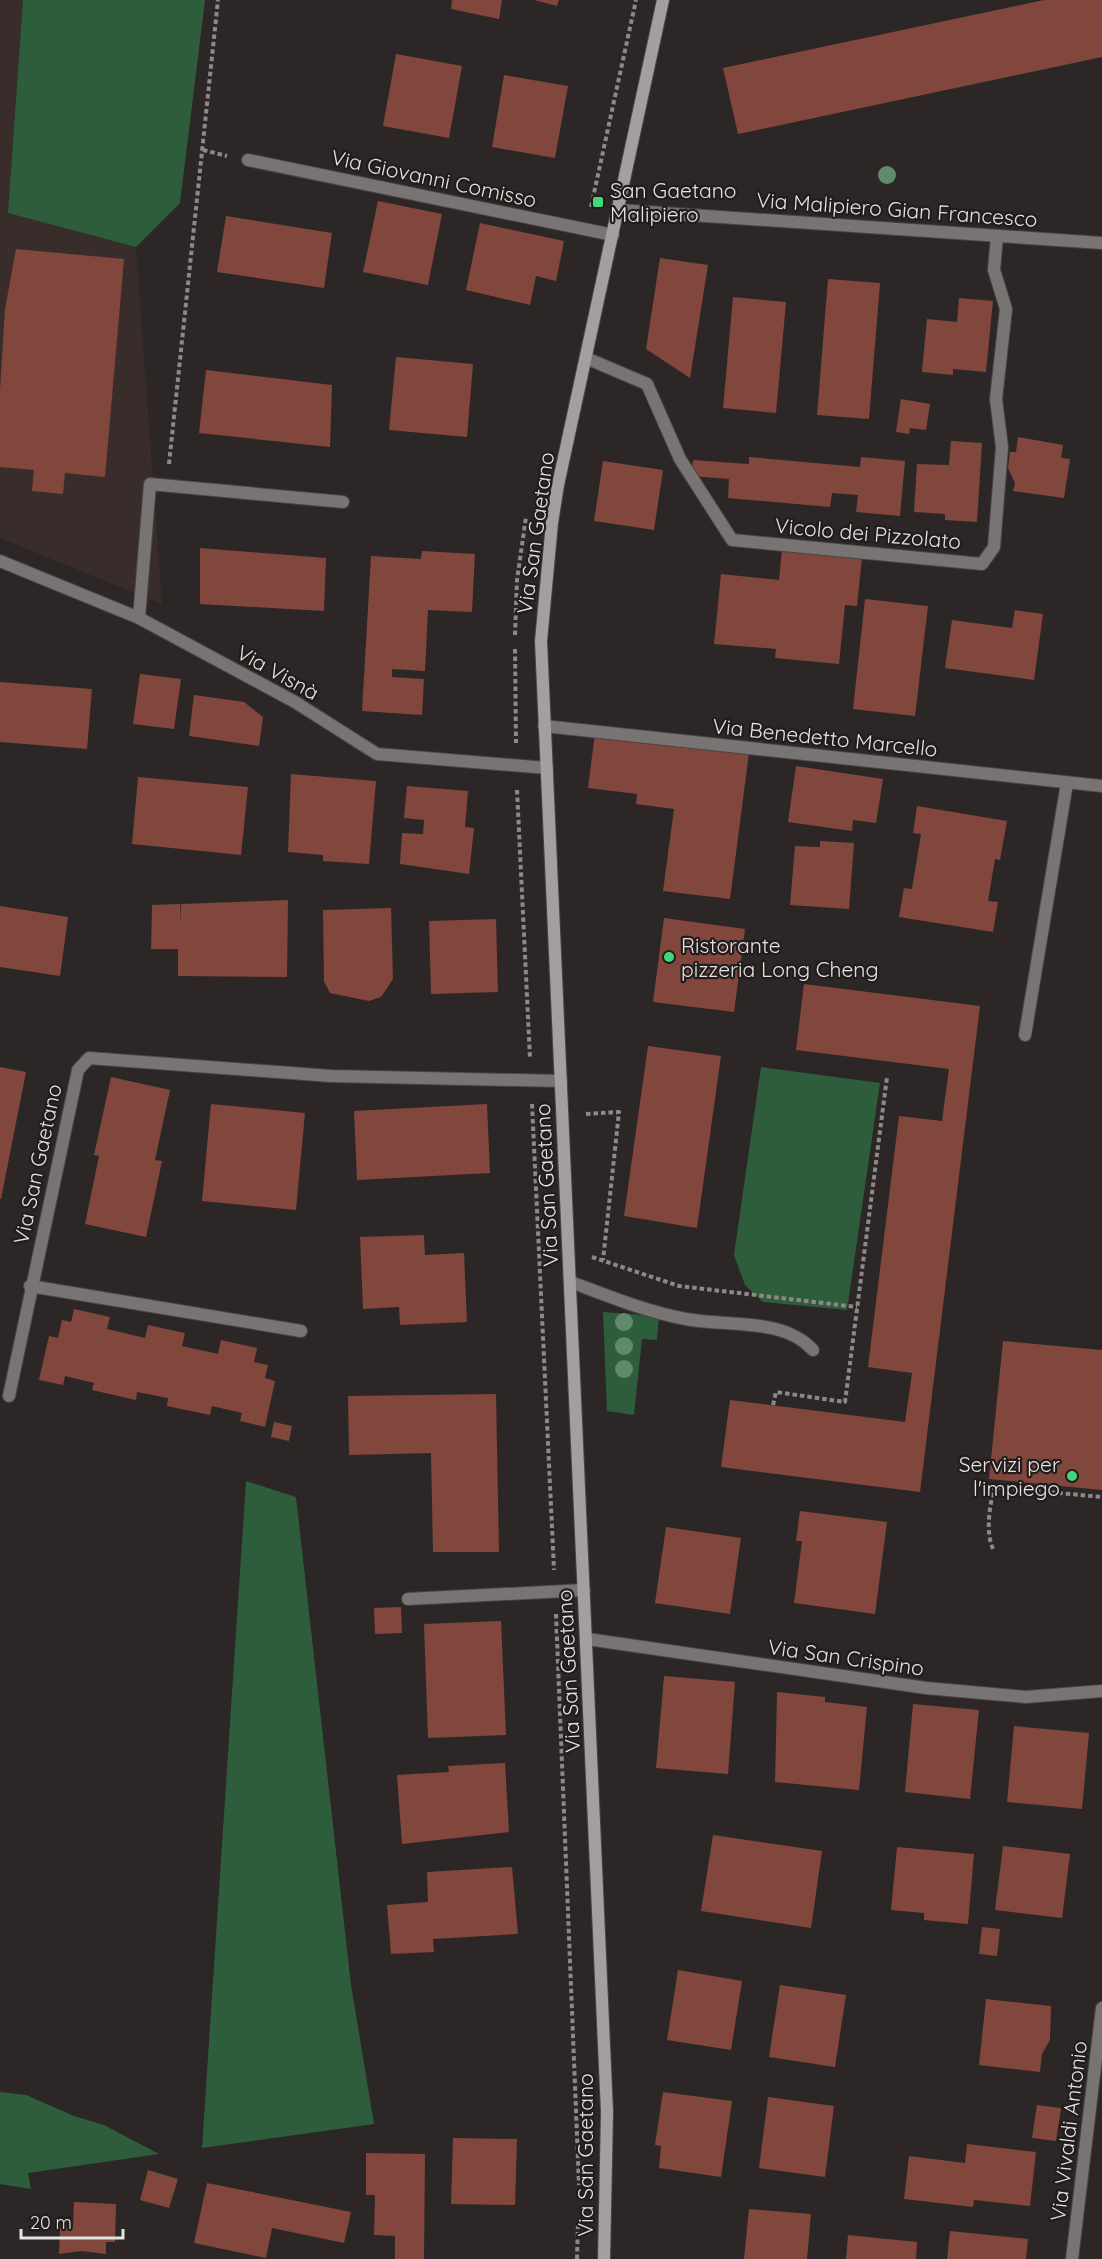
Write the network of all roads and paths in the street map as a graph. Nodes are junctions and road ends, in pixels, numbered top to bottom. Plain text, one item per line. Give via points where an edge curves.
1 (218, 0) edge
2 (663, 0) edge
3 (248, 160) dead end
4 (618, 210) junction
5 (613, 235) junction
6 (996, 236) junction
7 (1102, 243) edge
8 (586, 358) junction
9 (167, 486) junction
10 (343, 502) dead end
11 (0, 561) edge
12 (139, 618) junction
13 (544, 726) junction
14 (547, 768) junction
15 (1067, 783) junction
16 (1102, 786) edge
17 (517, 791) dead end
18 (1025, 1035) dead end
19 (531, 1063) dead end
20 (887, 1077) dead end
21 (561, 1081) junction
22 (532, 1105) dead end
23 (583, 1115) dead end
24 (591, 1256) dead end
25 (603, 1260) junction
26 (571, 1282) junction
27 (30, 1286) junction
28 (857, 1307) junction
29 (301, 1331) dead end
30 (813, 1350) dead end
31 (9, 1396) dead end
32 (773, 1405) dead end
33 (1102, 1497) edge
34 (993, 1550) dead end
35 (584, 1590) junction
36 (555, 1592) junction
37 (408, 1599) dead end
38 (586, 1639) junction
39 (1102, 1691) edge
40 (1102, 2008) edge
41 (1096, 2123) edge
42 (579, 2189) dead end
43 (579, 2212) dead end
44 (577, 2259) edge
45 (604, 2259) edge
46 (1072, 2259) edge

1 - 9 path
2 - 4 street, Via San Gaetano
3 - 5 street, Via Giovanni Comisso
4 - 5 street, Via San Gaetano
4 - 6 street, Via Malipiero Gian Francesco
5 - 8 street, Via San Gaetano
6 - 7 street, Via Malipiero Gian Francesco
6 - 8 street, Vicolo dei Pizzolato via 994,270 1006,309 996,399 1002,447 994,547 982,564 732,540 680,459 647,384
8 - 13 street, Via San Gaetano via 552,523 541,640
9 - 10 street
9 - 12 street via 150,484
11 - 12 street, Via Visnà
12 - 14 street, Via Visnà via 295,702 377,754
13 - 14 street, Via San Gaetano
13 - 15 street, Via Benedetto Marcello
14 - 21 street, Via San Gaetano
15 - 16 street, Via Benedetto Marcello
15 - 18 street
17 - 19 path
20 - 28 path
21 - 26 street, Via San Gaetano
21 - 27 street, Via San Gaetano via 331,1076 89,1058 78,1070
22 - 36 path
23 - 25 path via 619,1112
24 - 25 path
25 - 28 path via 679,1286
26 - 30 street via 685,1319 781,1329 802,1338
26 - 35 street, Via San Gaetano
27 - 29 street
27 - 31 street, Via San Gaetano
28 - 32 path via 845,1402 776,1392
33 - 34 path via 994,1487 989,1513
35 - 36 street
35 - 38 street, Via San Gaetano
36 - 37 street
36 - 42 path
38 - 39 street, Via San Crispino via 1026,1698
38 - 45 street, Via San Gaetano via 607,2122
40 - 41 street, Via Vivaldi Antonio
41 - 46 street, Via Vivaldi Antonio
43 - 44 path

